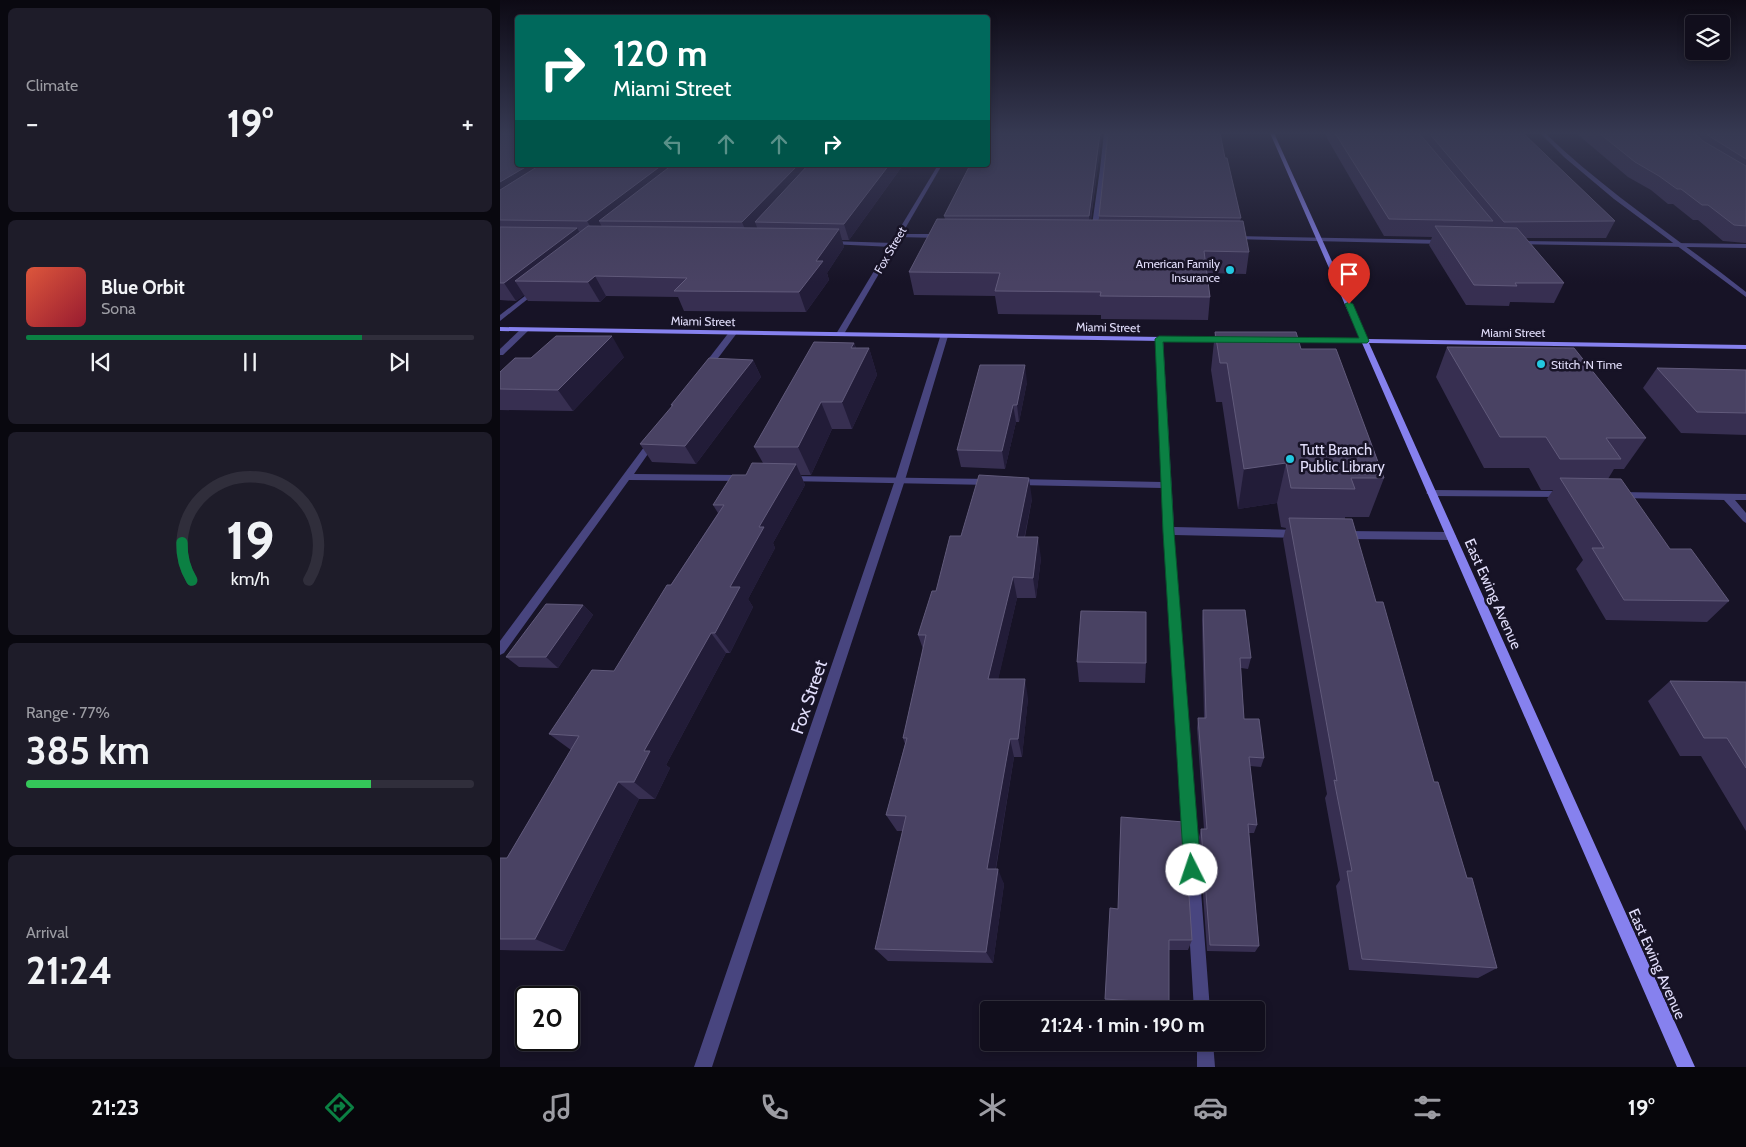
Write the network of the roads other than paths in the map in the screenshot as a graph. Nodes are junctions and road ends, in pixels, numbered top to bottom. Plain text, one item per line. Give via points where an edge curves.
1 (929, 183) edge
2 (1101, 183) edge
3 (1294, 183) edge
4 (1597, 183) edge
5 (898, 236) junction
6 (946, 236) edge
7 (1084, 236) edge
8 (1094, 236) junction
9 (1103, 236) edge
10 (1224, 238) edge
11 (1319, 240) junction
12 (1455, 242) edge
13 (820, 243) edge
14 (1513, 243) edge
15 (893, 245) junction
16 (1682, 245) junction
17 (1746, 246) edge
18 (545, 283) edge
19 (1746, 295) edge
20 (500, 319) edge
21 (500, 330) edge
22 (525, 330) junction
23 (733, 333) junction
24 (840, 334) junction
25 (944, 336) junction
26 (1159, 339) junction
27 (1232, 340) edge
28 (1280, 340) edge
29 (1364, 341) junction
30 (1746, 347) edge
31 (500, 352) edge
32 (702, 374) edge
33 (661, 429) edge
34 (626, 477) junction
35 (753, 478) edge
36 (782, 479) edge
37 (900, 480) junction
38 (1166, 485) junction
39 (1431, 493) junction
40 (1570, 494) edge
41 (1609, 495) edge
42 (1727, 497) junction
43 (1746, 497) edge
44 (1746, 519) edge
45 (1169, 532) junction
46 (1308, 534) edge
47 (1338, 534) edge
48 (1451, 536) junction
49 (500, 650) edge
50 (1201, 1001) edge
51 (1205, 1051) edge
52 (703, 1067) edge
53 (1206, 1067) edge
54 (1686, 1067) edge

1 - 5 street, Fox Street
2 - 8 street
3 - 11 street, East Ewing Avenue
4 - 16 street
5 - 6 street
5 - 15 street, Fox Street
7 - 8 street
8 - 9 street
10 - 11 street
11 - 12 street
11 - 29 street, East Ewing Avenue
13 - 15 street
14 - 16 street
15 - 24 street, Fox Street
16 - 17 street
16 - 19 street
18 - 20 street
21 - 22 street, Miami Street
22 - 23 street, Miami Street
22 - 31 street
23 - 24 street, Miami Street
23 - 32 street
24 - 25 street, Miami Street
25 - 26 street, Miami Street
25 - 37 street, Fox Street
26 - 27 street, Miami Street
26 - 38 street
28 - 29 street, Miami Street
29 - 30 street, Miami Street
29 - 39 street, East Ewing Avenue
33 - 34 street
34 - 35 street
34 - 49 street
36 - 37 street
37 - 38 street
37 - 52 street, Fox Street
38 - 45 street
39 - 40 street
39 - 48 street, East Ewing Avenue
41 - 42 street
42 - 43 street
42 - 44 street
45 - 46 street
45 - 50 street
47 - 48 street
48 - 54 street, East Ewing Avenue
51 - 53 street

